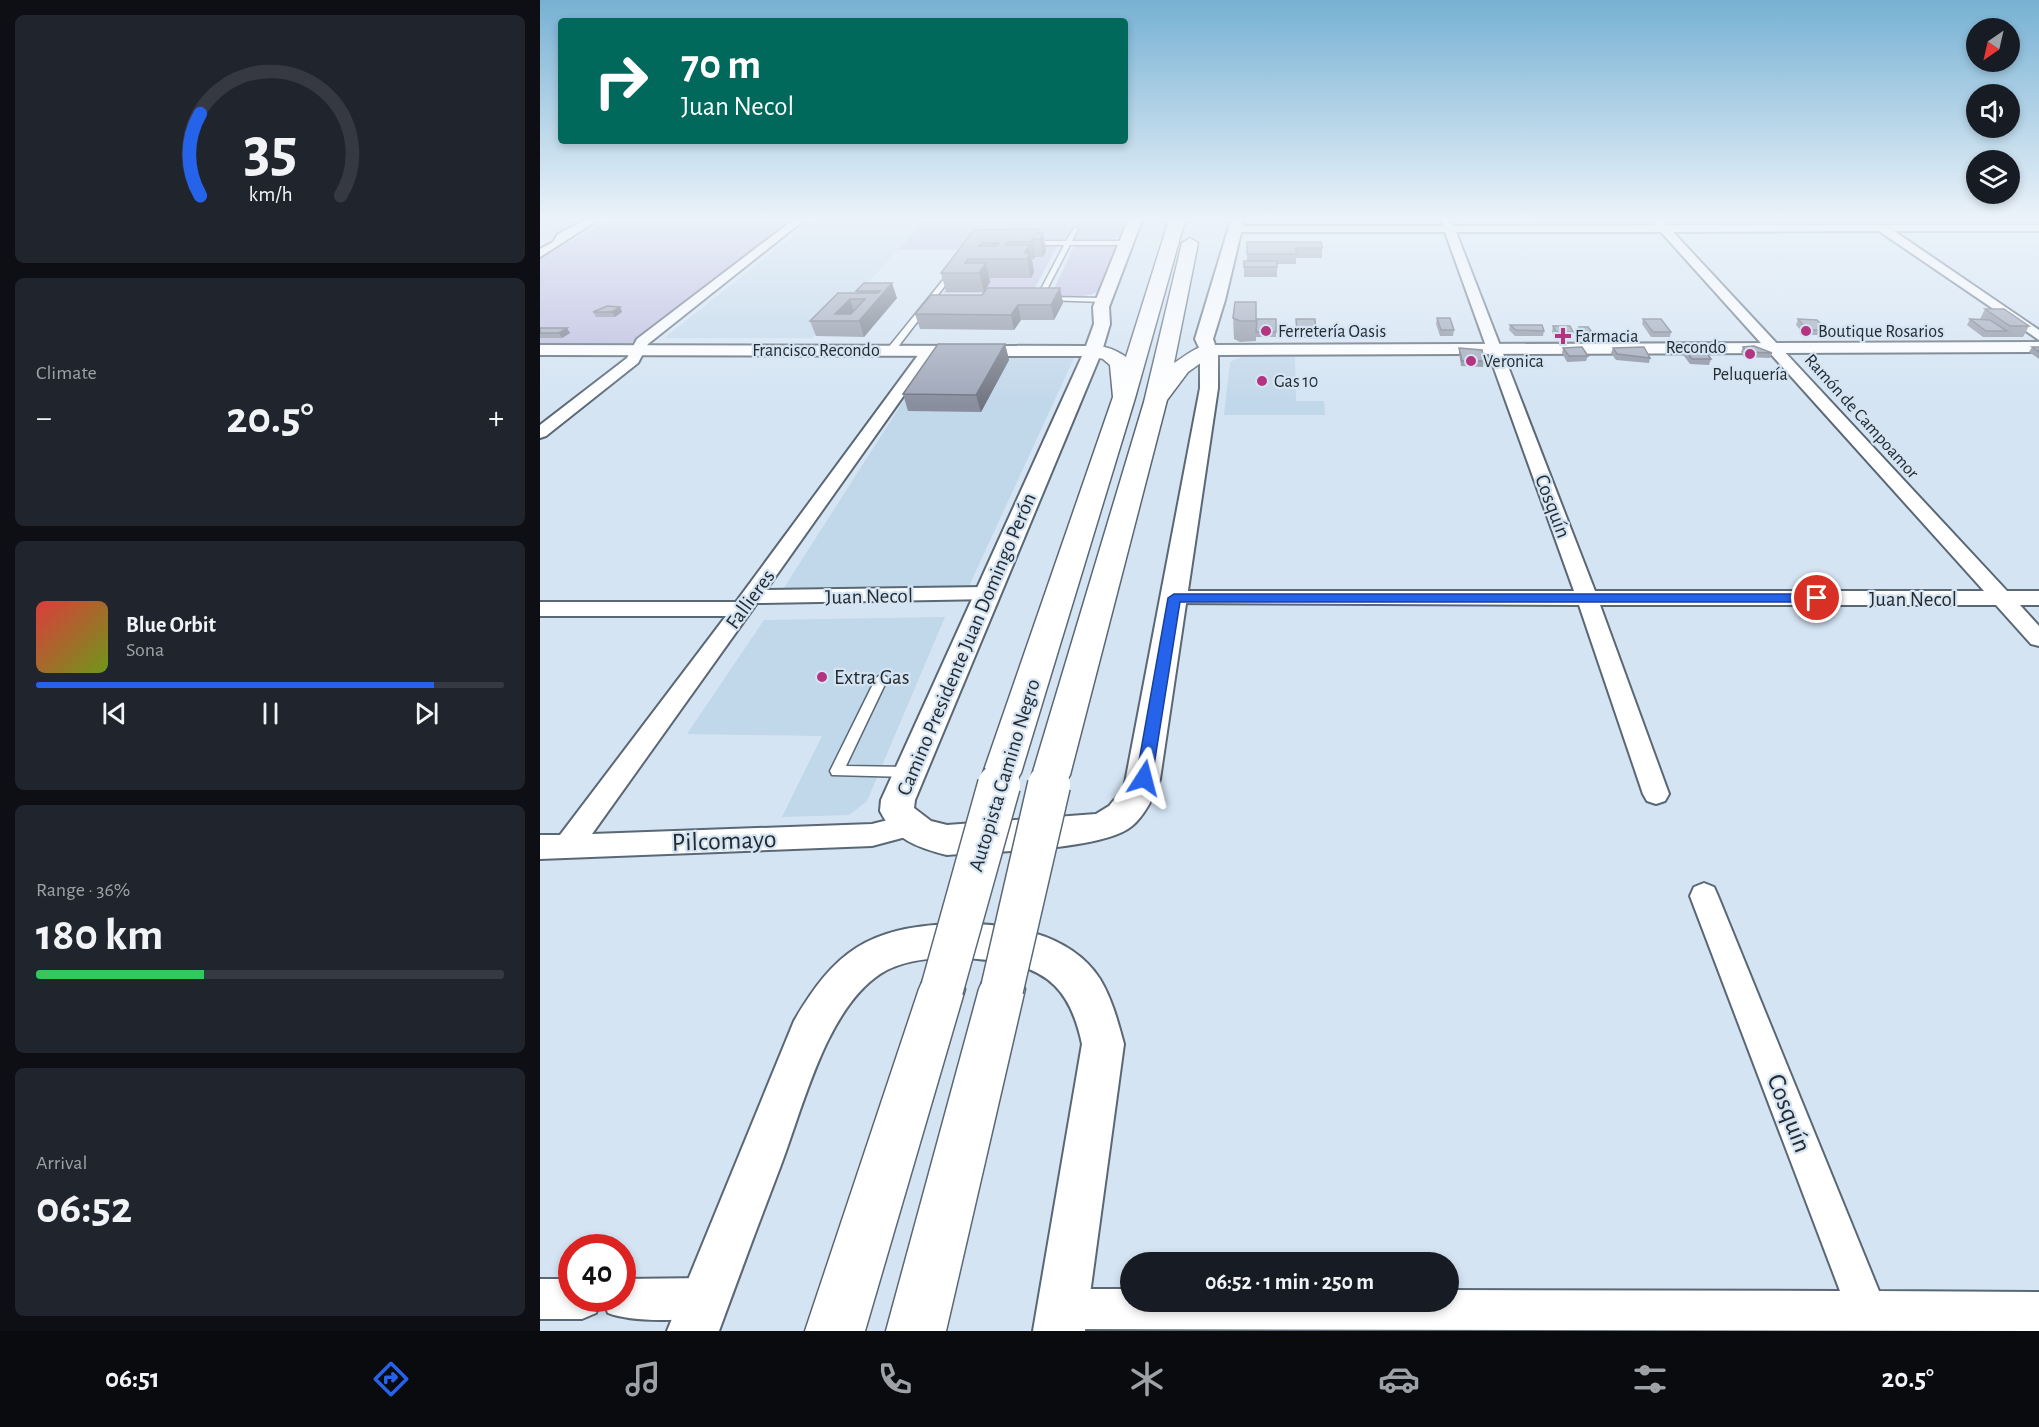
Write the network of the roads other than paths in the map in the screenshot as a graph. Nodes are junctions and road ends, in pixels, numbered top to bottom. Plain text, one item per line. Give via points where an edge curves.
1 (719, 282) edge
2 (944, 282) edge
3 (1048, 282) edge
4 (1112, 282) edge
5 (1159, 282) edge
6 (1181, 282) edge
7 (1222, 282) edge
8 (1469, 282) edge
9 (1714, 282) edge
10 (1961, 282) edge
11 (931, 299) junction
12 (943, 299) edge
13 (1027, 299) edge
14 (1039, 299) junction
15 (1104, 300) junction
16 (2039, 336) edge
17 (1493, 347) junction
18 (1773, 347) junction
19 (2039, 347) edge
20 (540, 350) edge
21 (638, 350) junction
22 (891, 350) junction
23 (929, 350) junction
24 (1209, 350) junction
25 (1093, 351) junction
26 (1124, 398) junction
27 (1155, 402) junction
28 (540, 433) edge
29 (986, 594) junction
30 (1174, 598) junction
31 (1587, 598) junction
32 (2039, 598) edge
33 (2001, 599) junction
34 (747, 603) junction
35 (540, 609) edge
36 (2039, 639) edge
37 (882, 678) dead end
38 (910, 772) junction
39 (1656, 794) dead end
40 (908, 826) junction
41 (567, 846) junction
42 (540, 847) edge
43 (1704, 896) dead end
44 (540, 1299) edge
45 (558, 1299) edge
46 (636, 1302) edge
47 (2039, 1312) edge
48 (699, 1314) edge
49 (1061, 1320) edge
50 (1871, 1321) edge
51 (835, 1331) edge
52 (916, 1331) edge

1 - 21 street via 642,342
2 - 11 lane
3 - 14 lane
4 - 15 street, Camino Presidente Juan Domingo Perón
5 - 26 highway, Autopista Camino Negro
6 - 27 highway, Autopista Camino Negro
7 - 24 street, Camino Presidente Juan Domingo Perón via 1204,339
8 - 17 street, Cosquín
9 - 18 street, Ramón de Campoamor
10 - 16 street
11 - 12 lane
11 - 22 lane
13 - 14 lane
14 - 15 lane
15 - 25 street, Camino Presidente Juan Domingo Perón via 1102,324
17 - 18 street, Recondo
17 - 24 street, Recondo
17 - 31 street, Cosquín
18 - 19 street, Recondo
18 - 33 street, Ramón de Campoamor
20 - 21 street, Francisco Recondo
21 - 22 street, Francisco Recondo
21 - 28 street via 633,360
22 - 23 street, Francisco Recondo
23 - 25 street, Francisco Recondo
23 - 34 street, Fallieres
24 - 27 highway via 1181,368
24 - 30 street, Camino Presidente Juan Domingo Perón via 1209,388
25 - 26 highway via 1110,355 1120,363
25 - 29 street, Camino Presidente Juan Domingo Perón
26 - 51 highway, Autopista Camino Negro, bridge via 1002,773 942,989
27 - 52 highway, Autopista Camino Negro, bridge via 1051,775
29 - 34 street, Juan Necol
29 - 38 street, Camino Presidente Juan Domingo Perón
30 - 31 street, Juan Necol
30 - 40 street, Camino Presidente Juan Domingo Perón via 1144,778 1138,797 1112,824 947,840 924,835
31 - 33 street, Juan Necol
31 - 39 street, Cosquín
32 - 33 street, Juan Necol
33 - 36 street, Ramón de Campoamor
34 - 35 street, Juan Necol
34 - 41 street, Fallieres
37 - 38 lane via 837,771
38 - 40 street, Camino Presidente Juan Domingo Perón via 897,811
40 - 41 street, Pilcomayo via 872,835
41 - 42 street, Pilcomayo
43 - 50 street, Cosquín
44 - 45 street
46 - 48 street
47 - 50 street
48 - 49 street via 809,1036 829,1000 848,977 874,957 908,944 998,941 1042,953 1067,969 1099,1017 1103,1044
49 - 50 street

